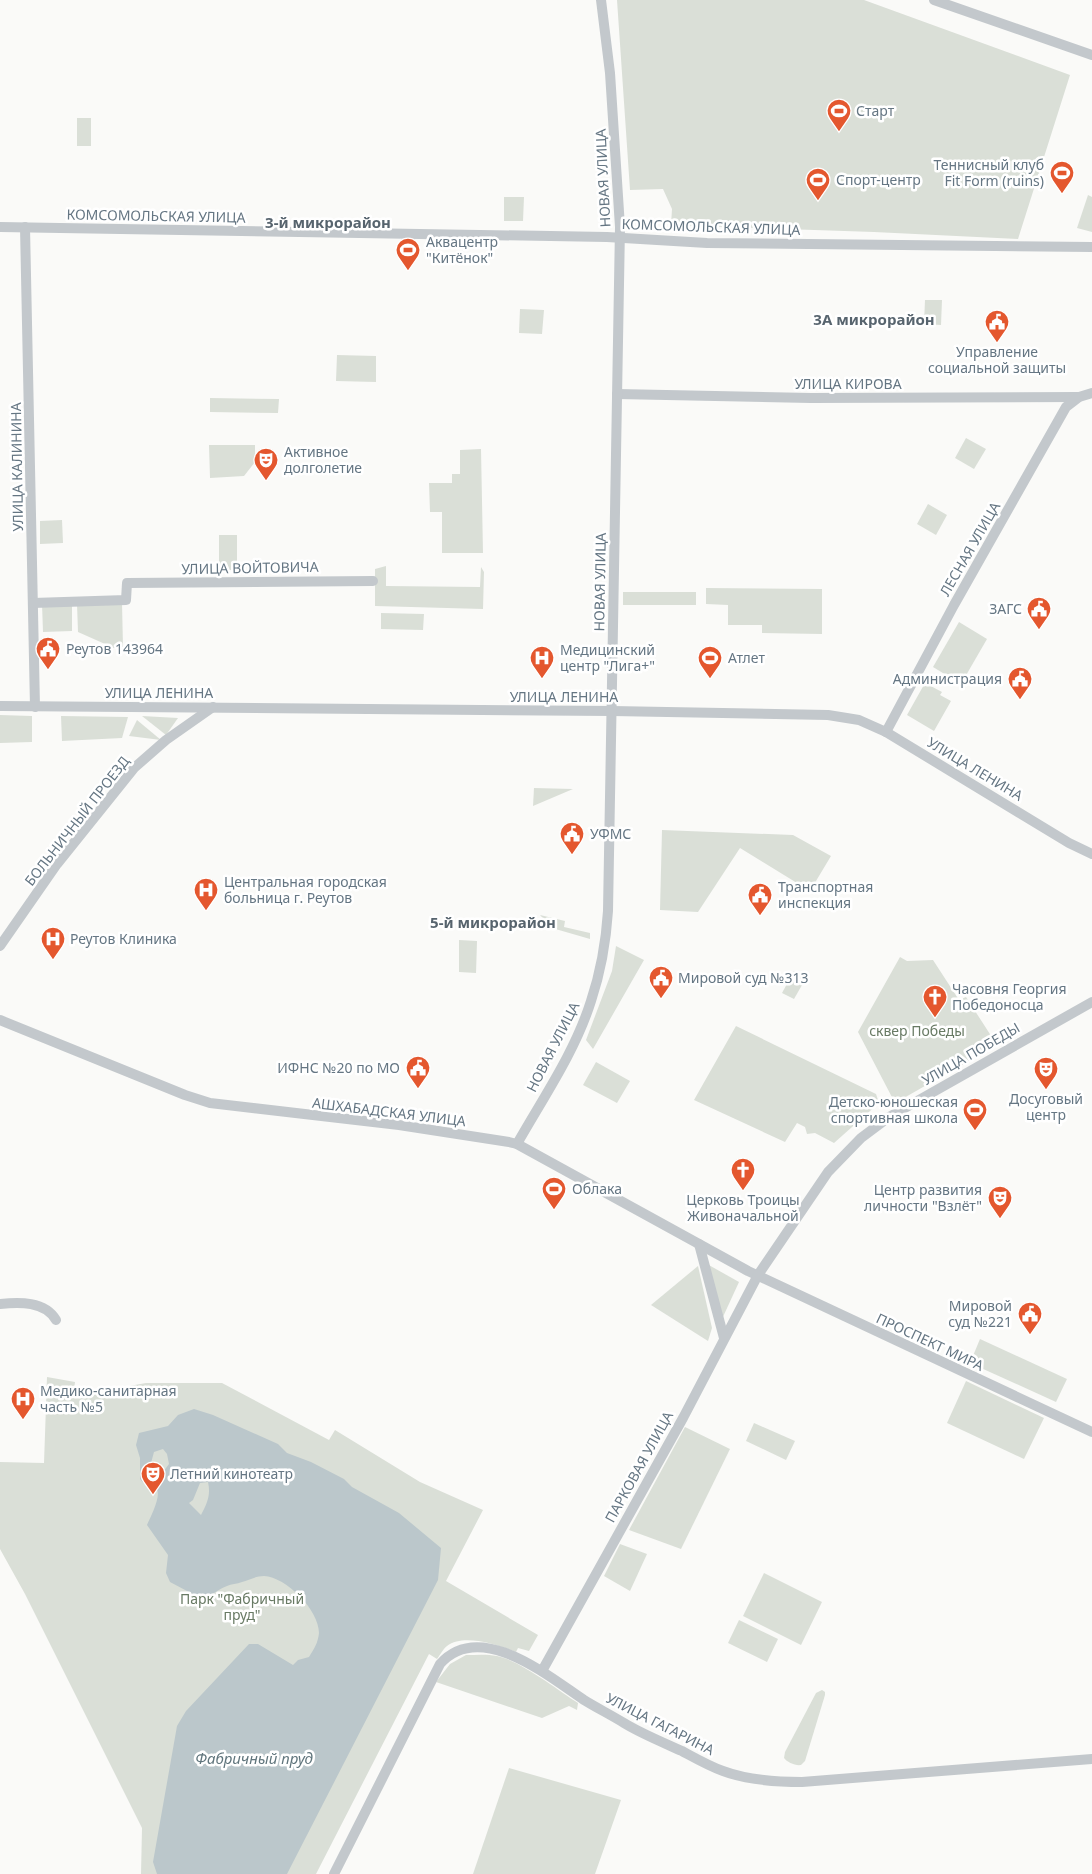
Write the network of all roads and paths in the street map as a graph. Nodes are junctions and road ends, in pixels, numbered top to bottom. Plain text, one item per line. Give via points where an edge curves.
1 (602, 0) edge
2 (934, 0) edge
3 (1092, 55) edge
4 (0, 227) edge
5 (25, 227) junction
6 (619, 238) junction
7 (1092, 247) edge
8 (1092, 393) edge
9 (617, 394) junction
10 (1079, 397) junction
11 (373, 580) dead end
12 (33, 603) junction
13 (0, 706) edge
14 (36, 707) junction
15 (213, 707) junction
16 (612, 711) junction
17 (886, 732) junction
18 (1092, 854) edge
19 (0, 946) edge
20 (1092, 1002) edge
21 (0, 1020) edge
22 (517, 1144) junction
23 (699, 1244) junction
24 (758, 1275) junction
25 (0, 1304) edge
26 (56, 1320) dead end
27 (724, 1338) junction
28 (1092, 1432) edge
29 (542, 1671) junction
30 (1092, 1759) edge
31 (334, 1874) edge

1 - 6 street, НОВАЯ УЛИЦА via 610,73
2 - 3 street
4 - 5 street, КОМСОМОЛЬСКАЯ УЛИЦА
5 - 6 street, КОМСОМОЛЬСКАЯ УЛИЦА
5 - 12 street, УЛИЦА КАЛИНИНА
6 - 7 street, КОМСОМОЛЬСКАЯ УЛИЦА
6 - 9 street, НОВАЯ УЛИЦА
8 - 10 street, ЛЕСНАЯ УЛИЦА
9 - 10 street, УЛИЦА КИРОВА via 811,398
9 - 16 street, НОВАЯ УЛИЦА
10 - 17 street, ЛЕСНАЯ УЛИЦА via 1062,414
11 - 12 street, УЛИЦА ВОЙТОВИЧА via 127,583 126,600
12 - 14 street, УЛИЦА КАЛИНИНА
13 - 14 street, УЛИЦА ЛЕНИНА
14 - 15 street, УЛИЦА ЛЕНИНА
15 - 16 street, УЛИЦА ЛЕНИНА
15 - 19 street, БОЛЬНИЧНЫЙ ПРОЕЗД via 166,740 134,768 57,864
16 - 17 street, УЛИЦА ЛЕНИНА via 817,714 859,720
16 - 22 street, НОВАЯ УЛИЦА via 609,895 601,969 586,1017
17 - 18 street, УЛИЦА ЛЕНИНА
20 - 24 street, УЛИЦА ПОБЕДЫ via 908,1105 861,1138 828,1172
21 - 22 street, АШХАБАДСКАЯ УЛИЦА via 210,1103 399,1125
22 - 23 street, АШХАБАДСКАЯ УЛИЦА
23 - 24 street, АШХАБАДСКАЯ УЛИЦА
23 - 27 street
24 - 27 street, ПАРКОВАЯ УЛИЦА
24 - 28 street, ПРОСПЕКТ МИРА
25 - 26 street via 30,1304 46,1309
27 - 29 street, ПАРКОВАЯ УЛИЦА
29 - 30 street, УЛИЦА ГАГАРИНА via 634,1729 724,1771 756,1779 802,1782
29 - 31 street, УЛИЦА ГАГАРИНА via 530,1662 497,1650 462,1648 448,1654 440,1664

